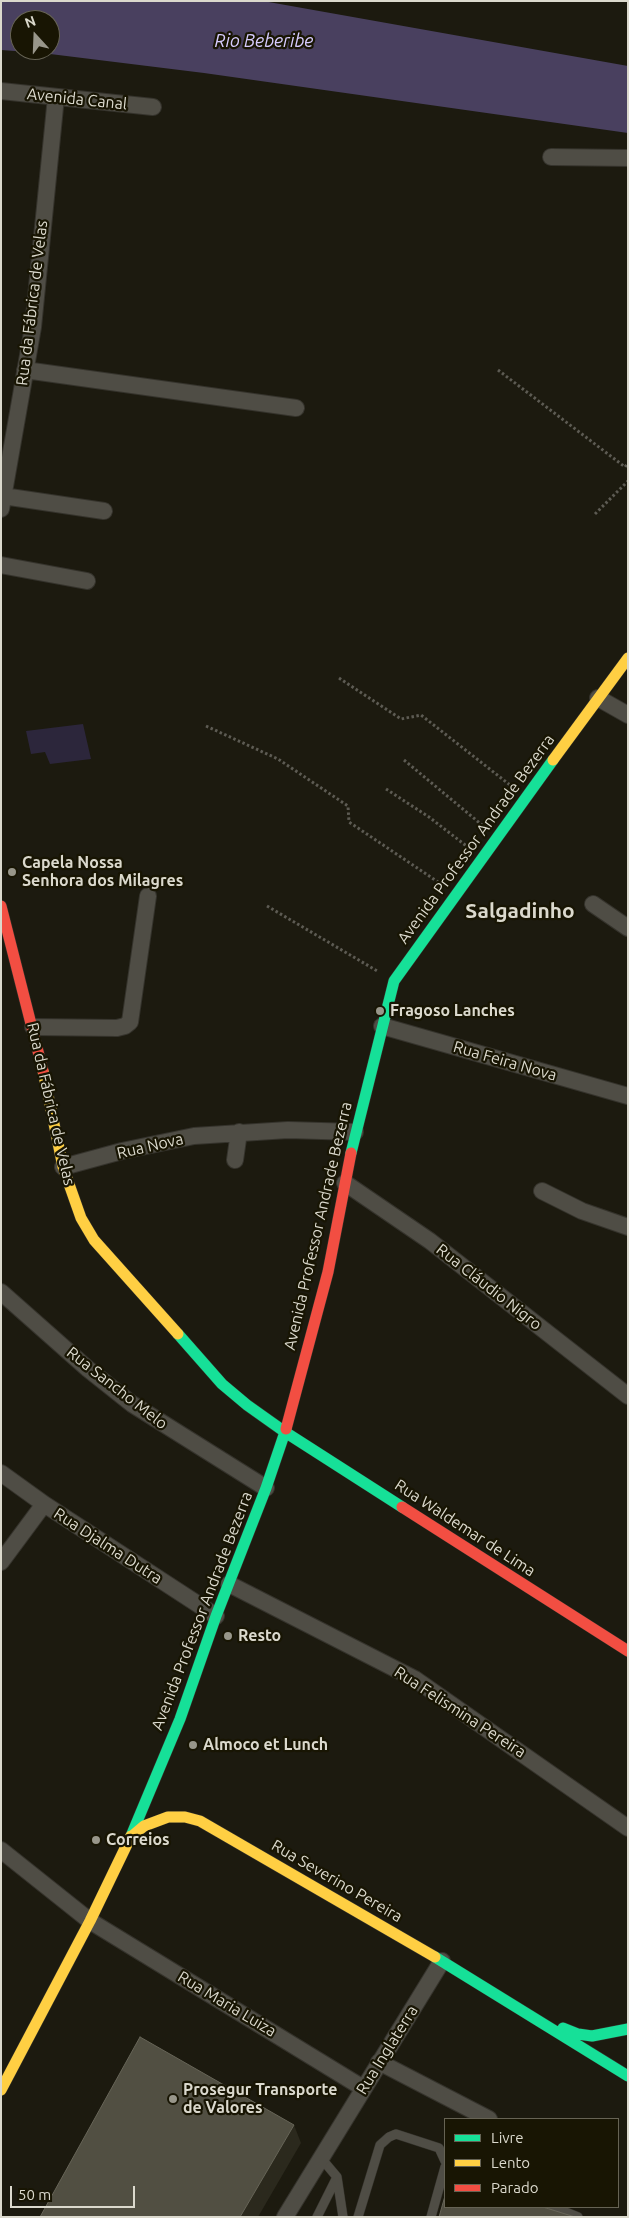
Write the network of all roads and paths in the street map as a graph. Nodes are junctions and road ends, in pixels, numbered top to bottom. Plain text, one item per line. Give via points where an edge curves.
1 (1, 91) edge
2 (56, 96) junction
3 (154, 107) dead end
4 (550, 157) dead end
5 (628, 158) edge
6 (25, 370) junction
7 (498, 370) dead end
8 (296, 408) dead end
9 (627, 465) edge
10 (628, 471) edge
11 (628, 481) edge
12 (2, 502) edge
13 (104, 512) dead end
14 (594, 514) dead end
15 (1, 565) edge
16 (87, 582) dead end
17 (628, 658) edge
18 (338, 678) dead end
19 (598, 698) junction
20 (628, 715) edge
21 (206, 726) dead end
22 (404, 760) dead end
23 (386, 790) dead end
24 (526, 797) junction
25 (496, 837) junction
26 (483, 859) junction
27 (456, 894) junction
28 (148, 896) dead end
29 (593, 904) dead end
30 (1, 906) edge
31 (267, 906) dead end
32 (628, 928) edge
33 (394, 981) junction
34 (382, 1026) junction
35 (33, 1027) junction
36 (628, 1096) edge
37 (239, 1132) junction
38 (355, 1132) junction
39 (235, 1160) dead end
40 (63, 1167) junction
41 (345, 1183) junction
42 (542, 1191) dead end
43 (628, 1227) edge
44 (1, 1292) edge
45 (628, 1396) edge
46 (285, 1432) junction
47 (1, 1473) edge
48 (266, 1488) junction
49 (44, 1504) junction
50 (1, 1562) edge
51 (229, 1584) junction
52 (216, 1616) junction
53 (628, 1651) edge
54 (628, 1828) edge
55 (131, 1837) junction
56 (1, 1850) edge
57 (90, 1921) junction
58 (442, 1961) junction
59 (522, 2010) junction
60 (628, 2029) edge
61 (379, 2062) junction
62 (628, 2076) edge
63 (364, 2088) junction
64 (1, 2090) edge
65 (487, 2118) edge
66 (321, 2158) junction
67 (444, 2159) edge
68 (444, 2171) edge
69 (337, 2177) junction
70 (556, 2208) edge
71 (285, 2217) edge
72 (317, 2217) edge
73 (343, 2217) edge
74 (358, 2217) edge
75 (431, 2217) edge
76 (578, 2217) edge

1 - 2 street, Avenida Canal
2 - 3 street, Avenida Canal
2 - 6 street, Rua da Fábrica de Velas
4 - 5 street
6 - 8 street
6 - 12 street, Rua da Fábrica de Velas
7 - 9 path
9 - 10 path
11 - 14 path
12 - 13 street
15 - 16 street
17 - 19 street, Avenida Professor Andrade Bezerra
18 - 24 path via 401,719 421,715
19 - 20 street
19 - 24 street, Avenida Professor Andrade Bezerra
21 - 27 path via 278,760 348,806 349,822
22 - 25 path
23 - 26 path via 429,817
24 - 25 street, Avenida Professor Andrade Bezerra
25 - 26 street, Avenida Professor Andrade Bezerra
26 - 27 street, Avenida Professor Andrade Bezerra
27 - 33 street, Avenida Professor Andrade Bezerra
28 - 35 street via 130,1022 117,1028
29 - 32 street
30 - 35 street, Rua da Fábrica de Velas
31 - 33 path
33 - 34 street, Avenida Professor Andrade Bezerra
34 - 36 street, Rua Feira Nova
34 - 38 street, Avenida Professor Andrade Bezerra
35 - 40 street, Rua da Fábrica de Velas
37 - 38 street, Rua Nova
37 - 39 street
37 - 40 street, Rua Nova via 194,1136
38 - 41 street, Avenida Professor Andrade Bezerra
40 - 46 street, Rua da Fábrica de Velas via 81,1218 94,1240 222,1384
41 - 45 street, Rua Cláudio Nigro via 430,1241
41 - 46 street, Avenida Professor Andrade Bezerra via 328,1272
42 - 43 street via 582,1211
44 - 48 street, Rua Sancho Melo via 132,1404
46 - 48 street, Avenida Professor Andrade Bezerra
46 - 53 street, Rua Waldemar de Lima
47 - 49 street, Rua Djalma Dutra
48 - 51 street, Avenida Professor Andrade Bezerra
49 - 50 street
49 - 52 street, Rua Djalma Dutra
51 - 52 street, Avenida Professor Andrade Bezerra
51 - 54 street, Rua Felismina Pereira via 415,1679
52 - 55 street, Avenida Professor Andrade Bezerra via 180,1719
55 - 57 street, Avenida Professor Andrade Bezerra
55 - 58 street, Rua Severino Pereira via 144,1826 168,1817 200,1820
56 - 57 street, Rua Maria Luiza
57 - 63 street, Rua Maria Luiza
57 - 64 street, Avenida Professor Andrade Bezerra
58 - 59 street, Rua Severino Pereira
58 - 61 street, Rua Inglaterra
59 - 60 street, Rua Severino Pereira via 578,2034 592,2036
59 - 62 street, Rua Severino Pereira
61 - 63 street, Rua Inglaterra
61 - 65 street
63 - 66 street, Rua Inglaterra
66 - 69 lane
66 - 71 street, Rua Inglaterra
67 - 74 lane via 439,2148 396,2134 389,2137 380,2145
68 - 75 lane
69 - 72 lane
69 - 73 lane
70 - 76 lane

